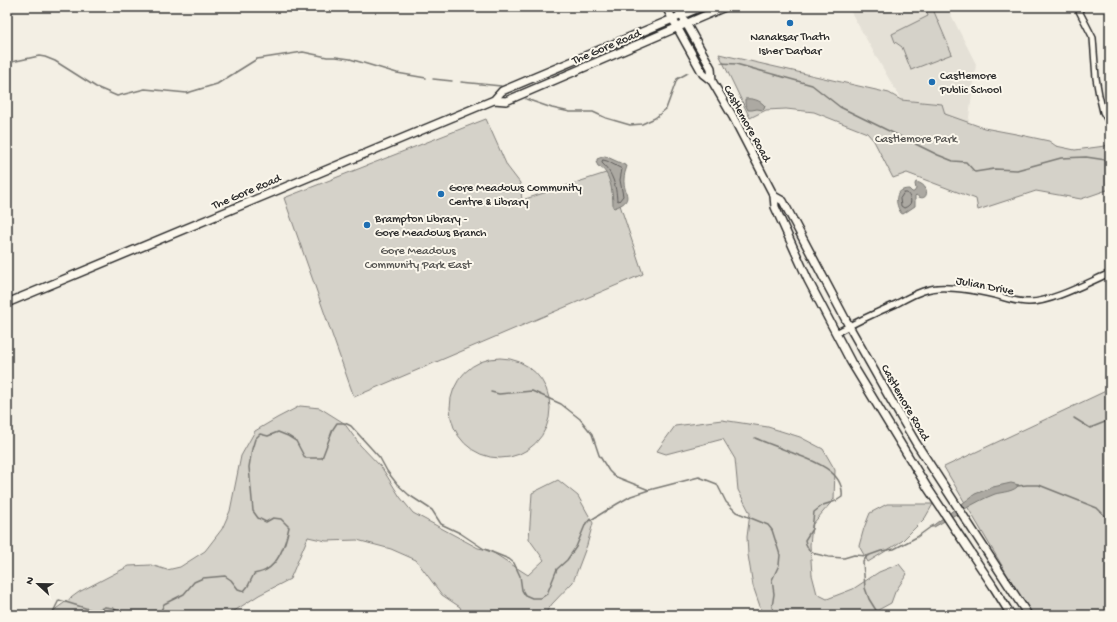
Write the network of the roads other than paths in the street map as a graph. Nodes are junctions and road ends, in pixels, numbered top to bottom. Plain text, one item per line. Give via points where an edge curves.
1 (666, 7) edge
2 (677, 7) edge
3 (701, 7) edge
4 (725, 7) edge
5 (1077, 7) edge
6 (682, 15) junction
7 (672, 19) junction
8 (687, 24) junction
9 (678, 27) junction
10 (534, 77) junction
11 (712, 81) junction
12 (538, 87) junction
13 (494, 100) junction
14 (1110, 124) edge
15 (774, 196) junction
16 (1110, 273) edge
17 (7, 303) edge
18 (849, 326) junction
19 (836, 333) junction
20 (916, 443) junction
21 (904, 450) junction
22 (939, 478) junction
23 (927, 487) junction
24 (1011, 615) edge
25 (1028, 615) edge

1 - 7 main road, Castlemore Road
2 - 6 main road, Castlemore Road
3 - 6 main road, The Gore Road
4 - 8 main road, The Gore Road
5 - 14 street via 1093,38 1099,95 1103,112
6 - 7 main road, The Gore Road
6 - 8 main road, Castlemore Road
7 - 9 main road, Castlemore Road
7 - 10 main road, The Gore Road
8 - 9 main road, The Gore Road
8 - 11 main road, Castlemore Road via 711,68
9 - 11 main road, Castlemore Road via 703,74
9 - 12 main road, The Gore Road
10 - 12 main road
10 - 13 main road, The Gore Road via 502,91
11 - 15 main road, Castlemore Road via 734,117
12 - 13 main road, The Gore Road via 506,101
13 - 17 main road, The Gore Road
15 - 18 main road, Castlemore Road via 783,201
15 - 19 main road, Castlemore Road via 775,207 808,280
16 - 18 street, Julian Drive via 1053,297 1028,302 956,288 937,288 917,294
18 - 19 street, Julian Drive
18 - 20 main road, Castlemore Road
19 - 21 main road, Castlemore Road
20 - 21 main road
20 - 22 main road, Castlemore Road
21 - 23 main road, Castlemore Road
22 - 23 main road
22 - 25 main road, Castlemore Road
23 - 24 main road, Castlemore Road

